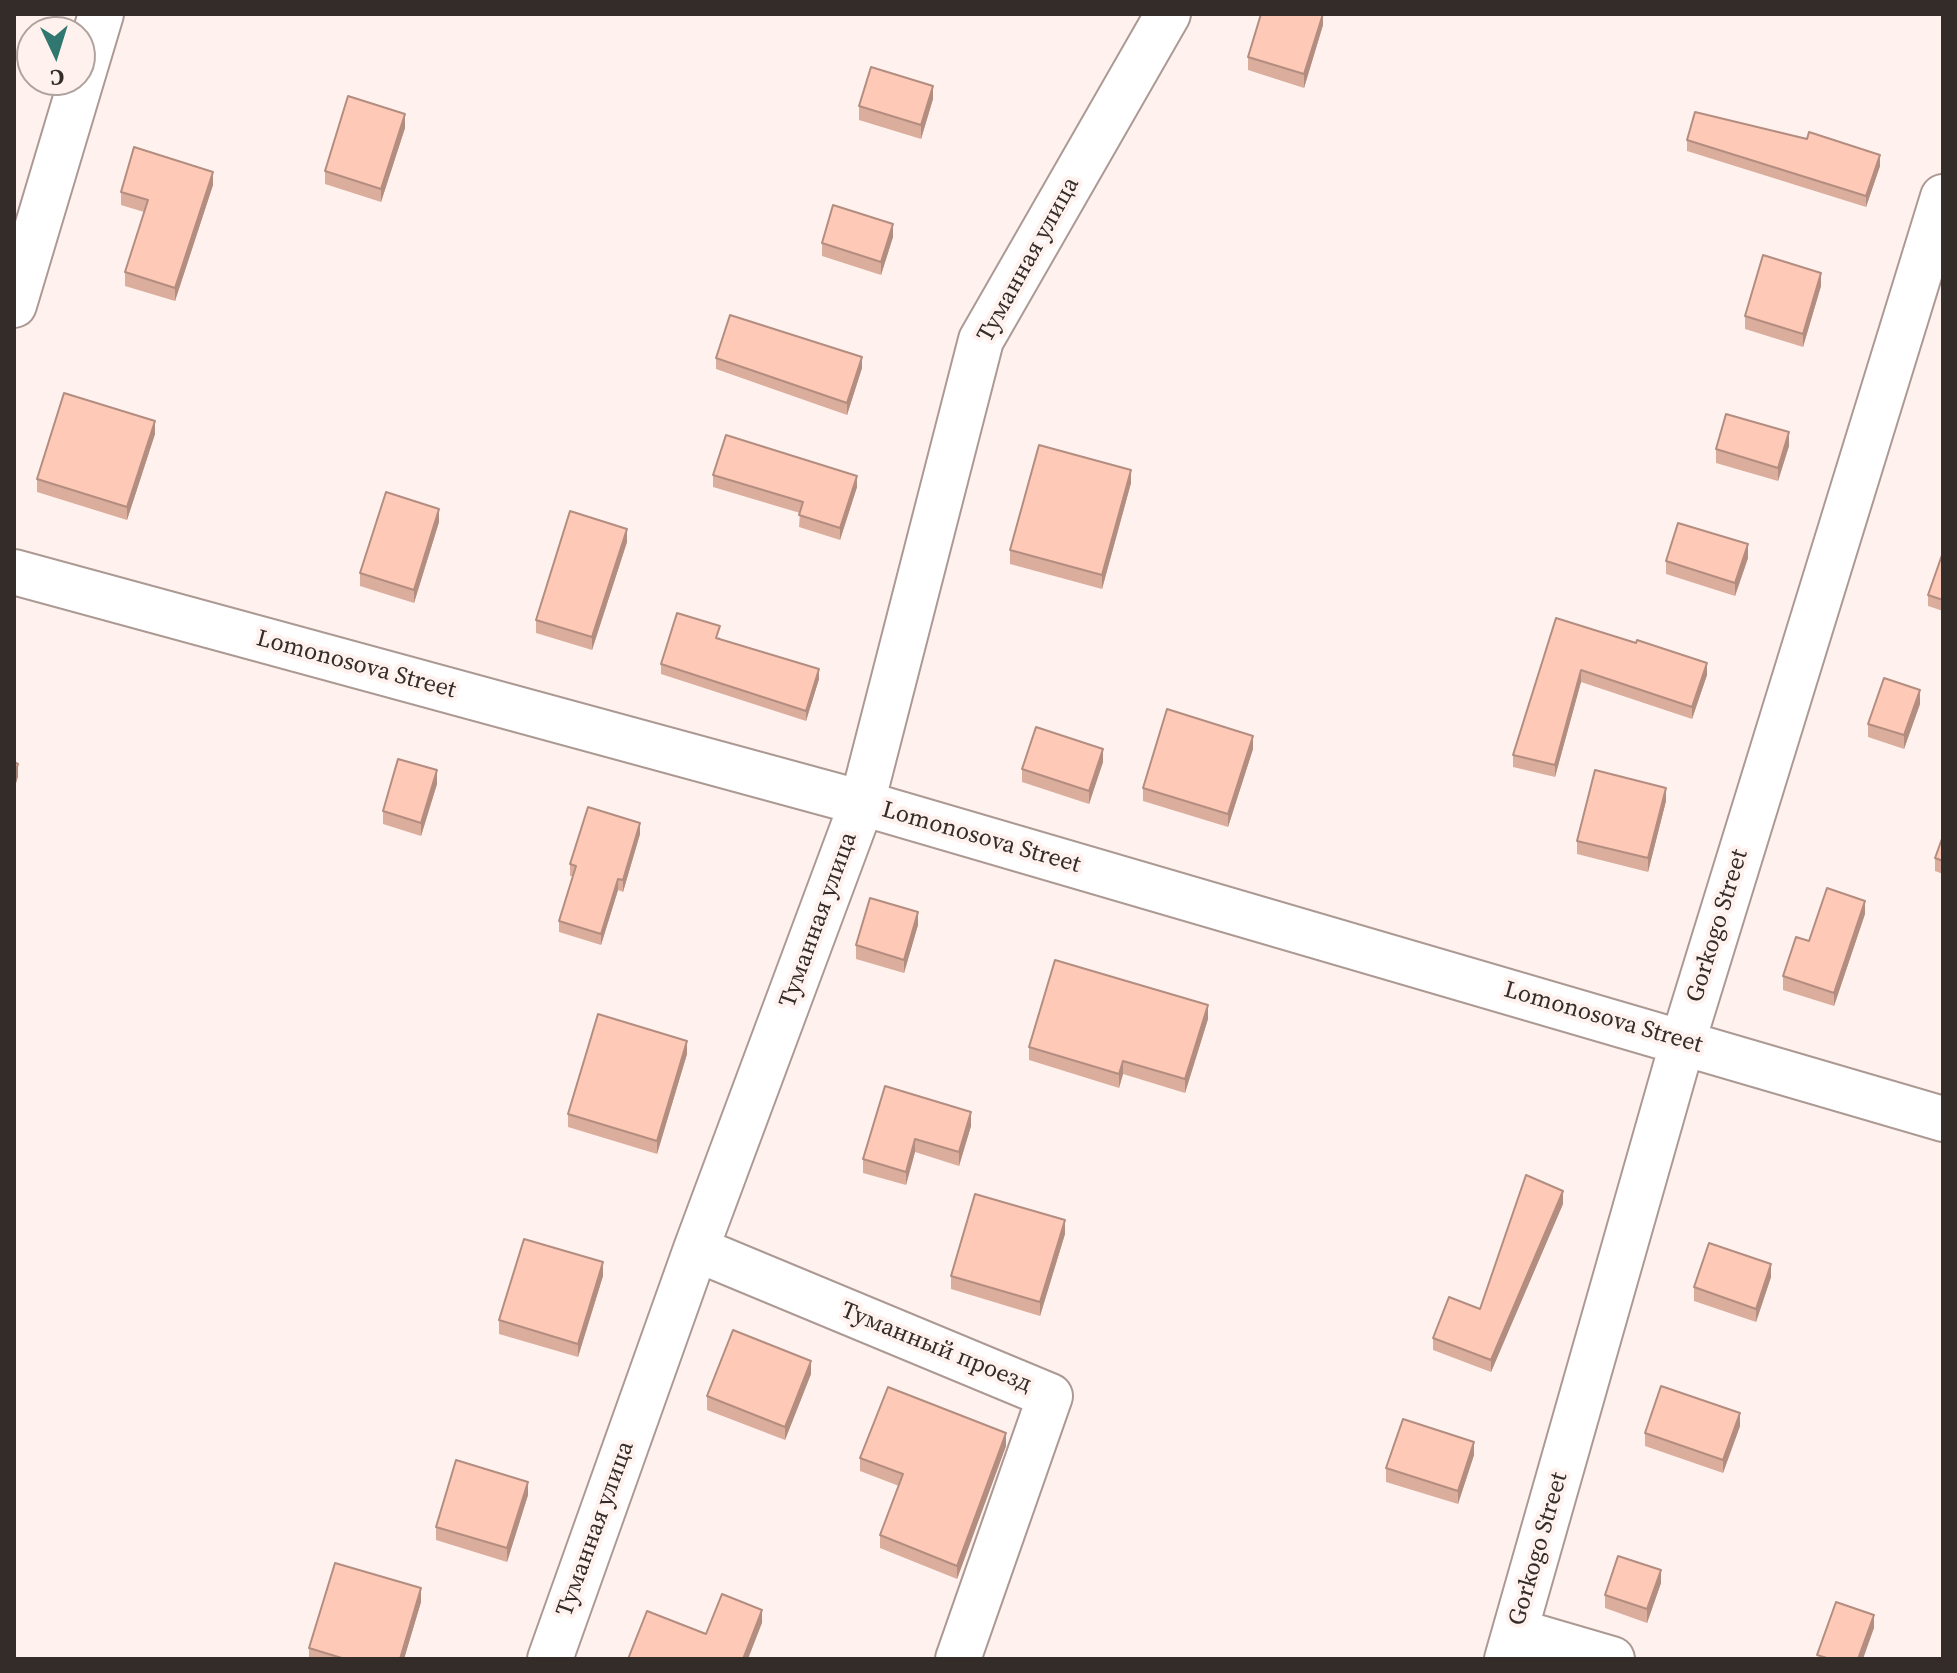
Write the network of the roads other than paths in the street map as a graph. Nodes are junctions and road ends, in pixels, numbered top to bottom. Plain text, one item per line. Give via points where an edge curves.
1 (101, 14) edge
2 (1168, 14) edge
3 (1943, 197) edge
4 (14, 305) edge
5 (14, 572) edge
6 (862, 803) junction
7 (1683, 1041) junction
8 (1943, 1119) edge
9 (696, 1249) junction
10 (1512, 1645) edge
11 (550, 1659) edge
12 (958, 1659) edge
13 (1612, 1659) edge

1 - 4 street
2 - 6 street, Туманная улица via 981,340
3 - 7 street, Gorkogo Street
5 - 6 street, Lomonosova Street
6 - 7 street, Lomonosova Street
6 - 9 street, Туманная улица
7 - 8 street, Lomonosova Street
7 - 10 street, Gorkogo Street
9 - 11 street, Туманная улица
9 - 12 street, Туманный проезд via 1050,1396
10 - 13 street

